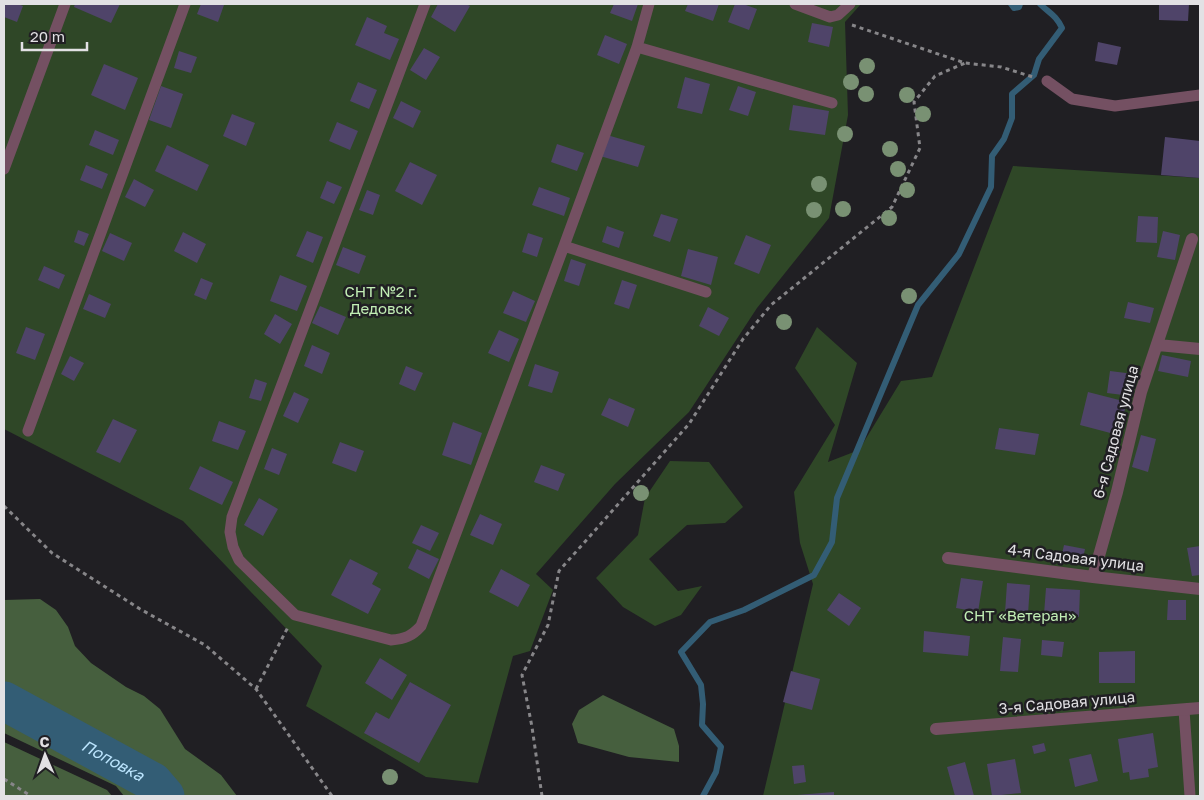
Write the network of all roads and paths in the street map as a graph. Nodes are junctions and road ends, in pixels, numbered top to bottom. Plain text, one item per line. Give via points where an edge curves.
1 (65, 4) edge
2 (185, 4) edge
3 (424, 4) edge
4 (649, 4) edge
5 (795, 4) edge
6 (850, 4) edge
7 (838, 15) junction
8 (637, 47) junction
9 (965, 63) junction
10 (1047, 81) joint
11 (1200, 95) edge
12 (832, 103) dead end
13 (4, 169) edge
14 (1192, 239) dead end
15 (564, 246) junction
16 (706, 292) dead end
17 (1158, 345) junction
18 (1200, 350) edge
19 (28, 431) dead end
20 (4, 506) edge
21 (948, 558) dead end
22 (1093, 577) junction
23 (1200, 589) edge
24 (295, 615) junction
25 (256, 689) junction
26 (1200, 708) edge
27 (1184, 710) junction
28 (936, 729) dead end
29 (4, 779) edge
30 (31, 796) edge
31 (332, 796) edge
32 (542, 796) edge
33 (1190, 796) edge

1 - 13 lane
2 - 19 lane
3 - 24 lane via 232,517 230,532 240,560
4 - 8 lane
5 - 7 lane via 830,17
6 - 7 lane
7 - 9 path via 845,22
8 - 12 lane
8 - 15 lane
9 - 10 path via 1001,67
9 - 32 path via 935,76 914,102 920,148 892,207 771,305 743,339 689,424 559,572 548,625 522,675
10 - 11 lane via 1072,100 1115,106
14 - 17 street, 6-я Садовая улица
15 - 16 lane
15 - 24 lane via 421,626 413,635 391,640
17 - 18 street
17 - 22 street, 6-я Садовая улица via 1141,392
20 - 25 path via 52,553 140,609 205,645
21 - 22 street, 4-я Садовая улица
22 - 23 street, 4-я Садовая улица
24 - 25 path
25 - 31 path
26 - 27 street, 3-я Садовая улица
27 - 28 street, 3-я Садовая улица
27 - 33 lane
29 - 30 path

